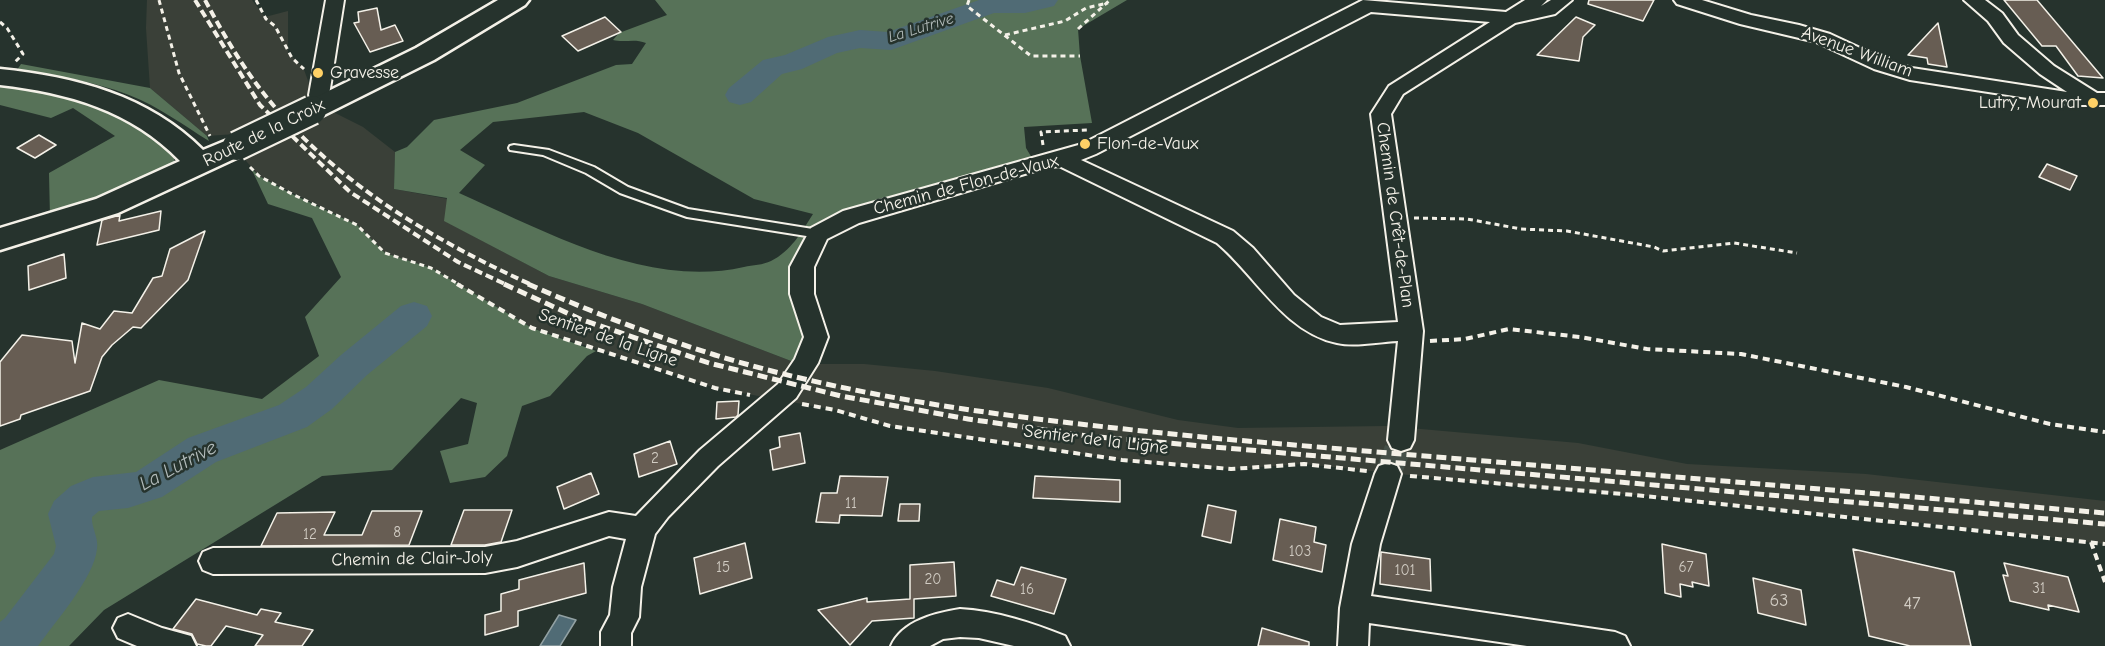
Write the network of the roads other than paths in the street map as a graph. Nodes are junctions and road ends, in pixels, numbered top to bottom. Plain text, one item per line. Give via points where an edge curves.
1 (335, 0) edge
2 (516, 0) edge
3 (1538, 0) edge
4 (1563, 0) edge
5 (1683, 0) edge
6 (1973, 0) edge
7 (1370, 3) edge
8 (1511, 18) junction
9 (1, 77) edge
10 (2101, 102) edge
11 (316, 108) junction
12 (514, 148) dead end
13 (225, 155) junction
14 (1062, 159) junction
15 (819, 234) junction
16 (0, 239) edge
17 (1411, 336) junction
18 (1401, 440) tunnel mouth
19 (1388, 474) tunnel mouth
20 (642, 529) junction
21 (213, 561) dead end
22 (1355, 608) junction
23 (128, 628) dead end
24 (181, 646) edge
25 (615, 646) edge
26 (906, 646) edge
27 (1055, 646) edge
28 (1353, 646) edge
29 (1615, 646) edge

1 - 11 street
2 - 11 street, Route de la Croix via 425,54
3 - 8 street, Chemin de Crêt-de-Plan
4 - 8 street via 1548,10
5 - 10 street, Avenue William via 1822,38 1910,74
6 - 10 street via 2043,66
7 - 8 street
7 - 14 street, Chemin de Flon-de-Vaux via 1089,149
8 - 17 street, Chemin de Crêt-de-Plan via 1396,90 1381,114
9 - 13 street via 92,93 152,120 174,136
11 - 13 street, Route de la Croix, bridge
12 - 15 lane via 545,152 590,170 624,190 687,213
13 - 16 street, Route de la Croix via 107,206
14 - 15 street, Chemin de Flon-de-Vaux via 851,217
14 - 17 street via 1225,237 1313,324 1339,334
15 - 20 street via 802,267 802,294 816,337 806,363 787,391 709,458
17 - 18 street, Chemin de Crêt-de-Plan
19 - 22 street via 1366,544
20 - 21 street, Chemin de Clair-Joly via 609,524 517,554 485,560
20 - 25 street
22 - 28 street
22 - 29 street
23 - 24 street
26 - 27 street via 936,627 960,622 982,623

